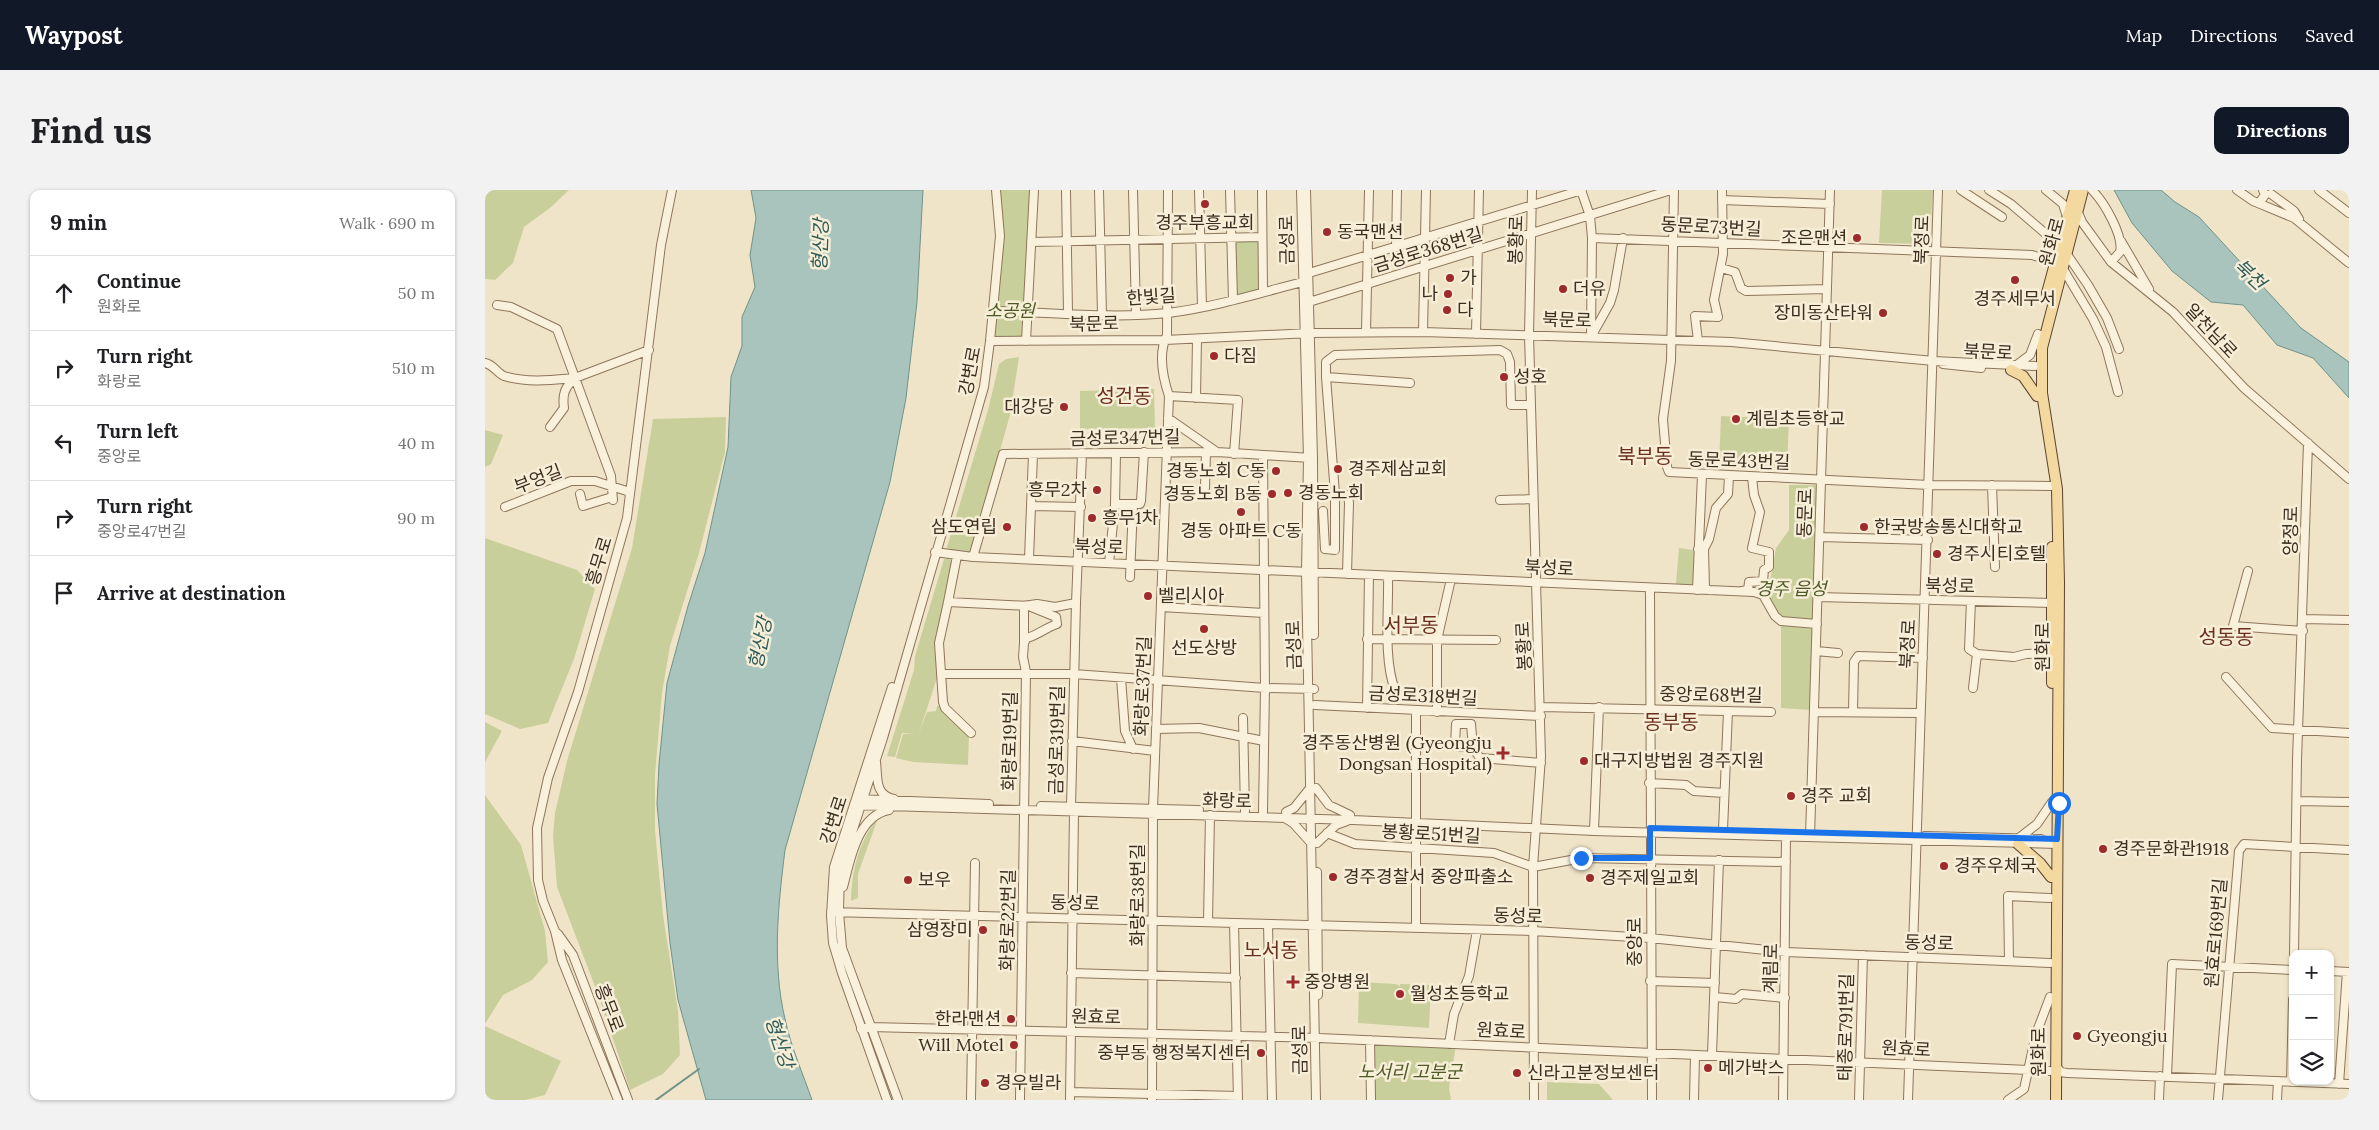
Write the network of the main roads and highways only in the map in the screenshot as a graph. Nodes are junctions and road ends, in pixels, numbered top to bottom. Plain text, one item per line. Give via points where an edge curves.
1 (2083, 190) edge
2 (2073, 201) edge
3 (2059, 264) junction
4 (2012, 367) road end
5 (2038, 368) junction
6 (2037, 396) junction
7 (2019, 841) road end
8 (2054, 841) junction
9 (2051, 877) junction
10 (2052, 1068) junction
11 (2050, 1100) edge
12 (2057, 1100) edge

1 - 2 main road, 원화로
2 - 3 main road, 원화로 via 2074,222
3 - 5 main road, 원화로
3 - 5 main road, 원화로 via 2038,334
4 - 6 main road
5 - 6 main road, 원화로
5 - 8 main road, 원화로 via 2057,496 2059,604
6 - 8 main road, 원화로 via 2051,486
7 - 9 main road
8 - 9 main road, 원화로
8 - 10 main road, 원화로
9 - 10 main road, 원화로
10 - 11 main road, 원화로
10 - 12 main road, 원화로

